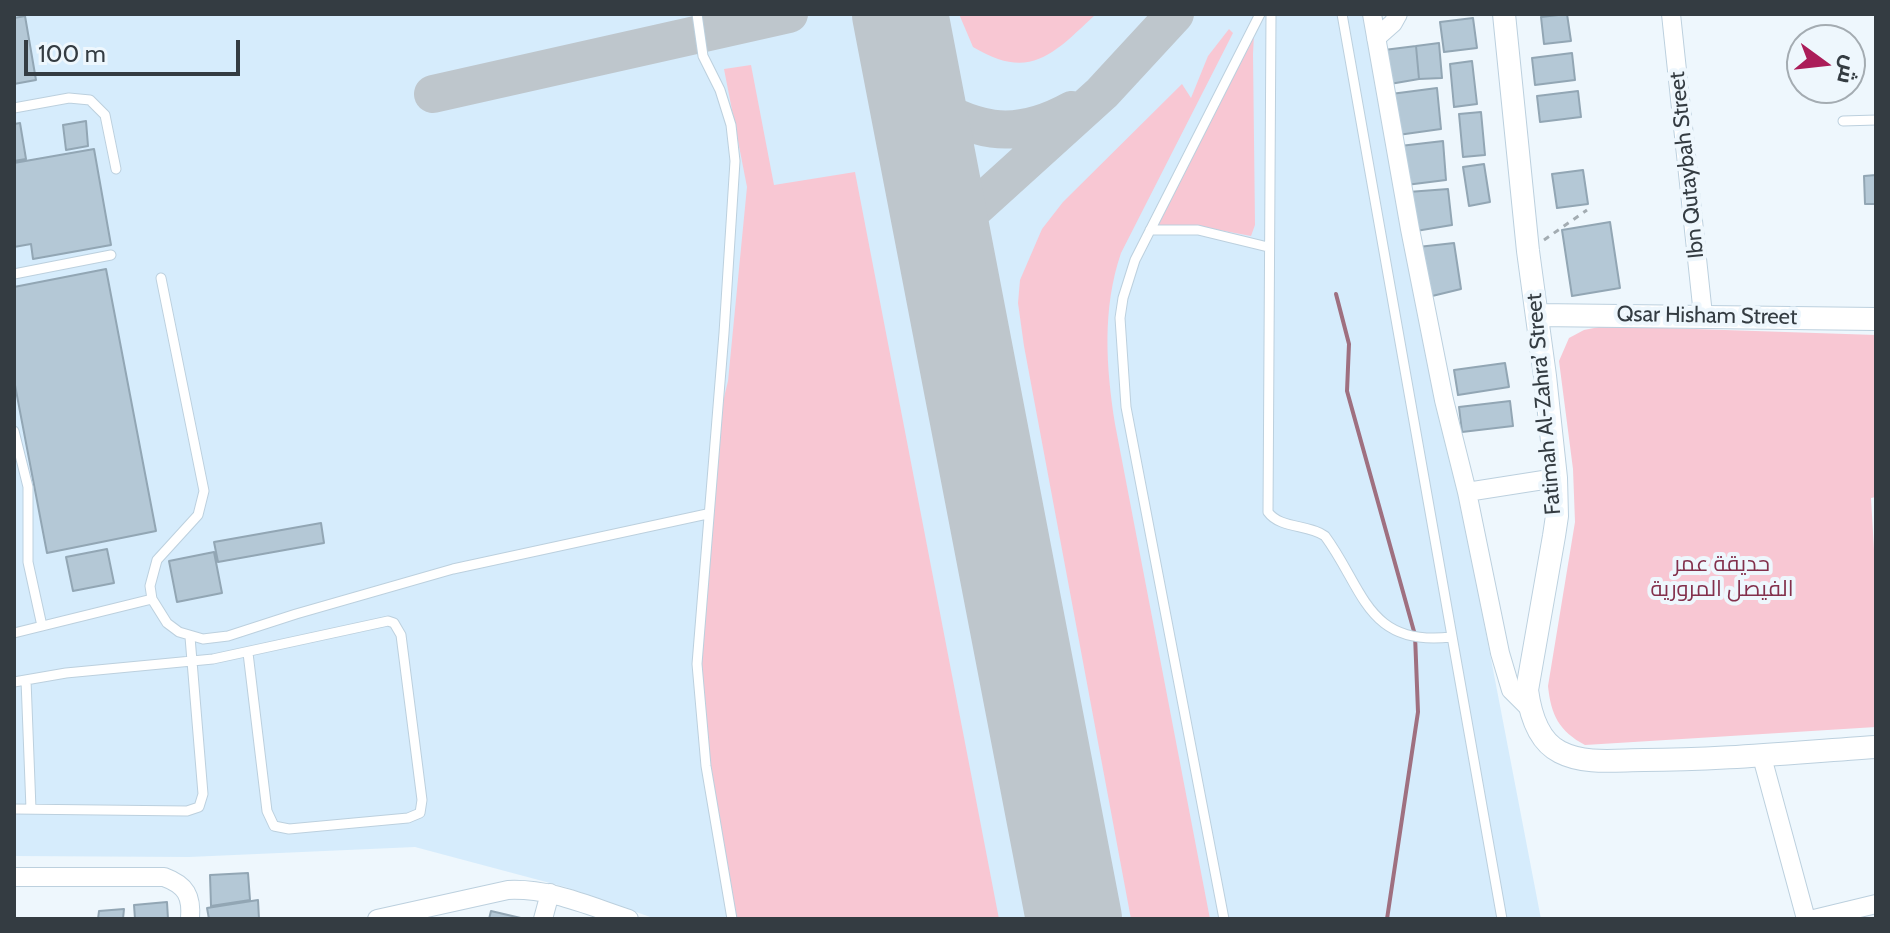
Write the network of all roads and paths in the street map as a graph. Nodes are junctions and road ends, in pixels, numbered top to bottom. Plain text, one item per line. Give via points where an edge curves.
1 (697, 14) edge
2 (1260, 14) edge
3 (1271, 14) edge
4 (1342, 14) edge
5 (1372, 14) edge
6 (1398, 14) edge
7 (1504, 14) edge
8 (1671, 14) edge
9 (1376, 38) junction
10 (14, 108) edge
11 (1876, 120) edge
12 (1843, 121) dead end
13 (116, 169) dead end
14 (1587, 210) dead end
15 (1150, 230) junction
16 (1268, 247) junction
17 (1528, 251) junction
18 (111, 255) dead end
19 (14, 274) edge
20 (161, 278) dead end
21 (1537, 315) junction
22 (1703, 315) junction
23 (1876, 319) edge
24 (14, 431) edge
25 (1556, 478) junction
26 (1467, 492) junction
27 (707, 514) junction
28 (152, 599) junction
29 (42, 626) junction
30 (14, 633) edge
31 (190, 637) junction
32 (1451, 637) junction
33 (248, 653) junction
34 (192, 662) junction
35 (26, 680) junction
36 (14, 682) edge
37 (1530, 709) junction
38 (1876, 747) edge
39 (1762, 757) junction
40 (14, 809) edge
41 (31, 809) junction
42 (14, 877) edge
43 (550, 893) junction
44 (1876, 904) edge
45 (441, 912) edge
46 (190, 919) edge
47 (377, 919) edge
48 (543, 919) edge
49 (629, 919) edge
50 (732, 919) edge
51 (1224, 919) edge
52 (1502, 919) edge
53 (1806, 919) edge
54 (1814, 919) edge

1 - 27 lane via 703,56 731,125 735,161
2 - 15 lane
3 - 16 lane
4 - 32 lane
5 - 9 street
6 - 9 street
7 - 17 street, Fatimah Al-Zahra’ Street
8 - 22 street, Ibn Qutaybah Street
9 - 26 street via 1441,385
10 - 13 lane via 69,98 90,100 105,115
11 - 12 lane
14 - 17 path
15 - 16 lane via 1198,230
15 - 51 lane via 1123,298 1120,338 1126,407
16 - 32 lane via 1268,512 1277,521 1325,536 1365,605 1389,626 1419,638
17 - 21 street, Fatimah Al-Zahra’ Street
18 - 19 lane
20 - 28 lane via 204,491 198,515 157,560
21 - 22 street, Qsar Hisham Street
21 - 25 street, Fatimah Al-Zahra’ Street
22 - 23 street, Qsar Hisham Street
24 - 29 lane via 28,487 28,562
25 - 26 street
25 - 37 street, Fatimah Al-Zahra’ Street via 1557,516 1530,664
26 - 37 street via 1507,680
27 - 31 lane via 453,569 228,636
27 - 50 lane via 697,688
28 - 29 lane
28 - 31 lane via 167,623
29 - 30 lane
31 - 34 lane
32 - 52 lane
33 - 33 lane via 394,623 401,635 420,813 321,826 274,826 267,811
33 - 34 lane
34 - 35 lane
34 - 41 lane via 203,794 199,807
35 - 36 lane
35 - 41 lane
37 - 39 street, Fatimah Al-Zahra’ Street via 1557,751 1586,761
38 - 39 street, Fatimah Al-Zahra’ Street
39 - 53 street
40 - 41 lane
42 - 46 street via 164,877 181,883 191,900
43 - 45 street via 508,890
43 - 48 street
43 - 49 street
44 - 54 street
45 - 47 street

